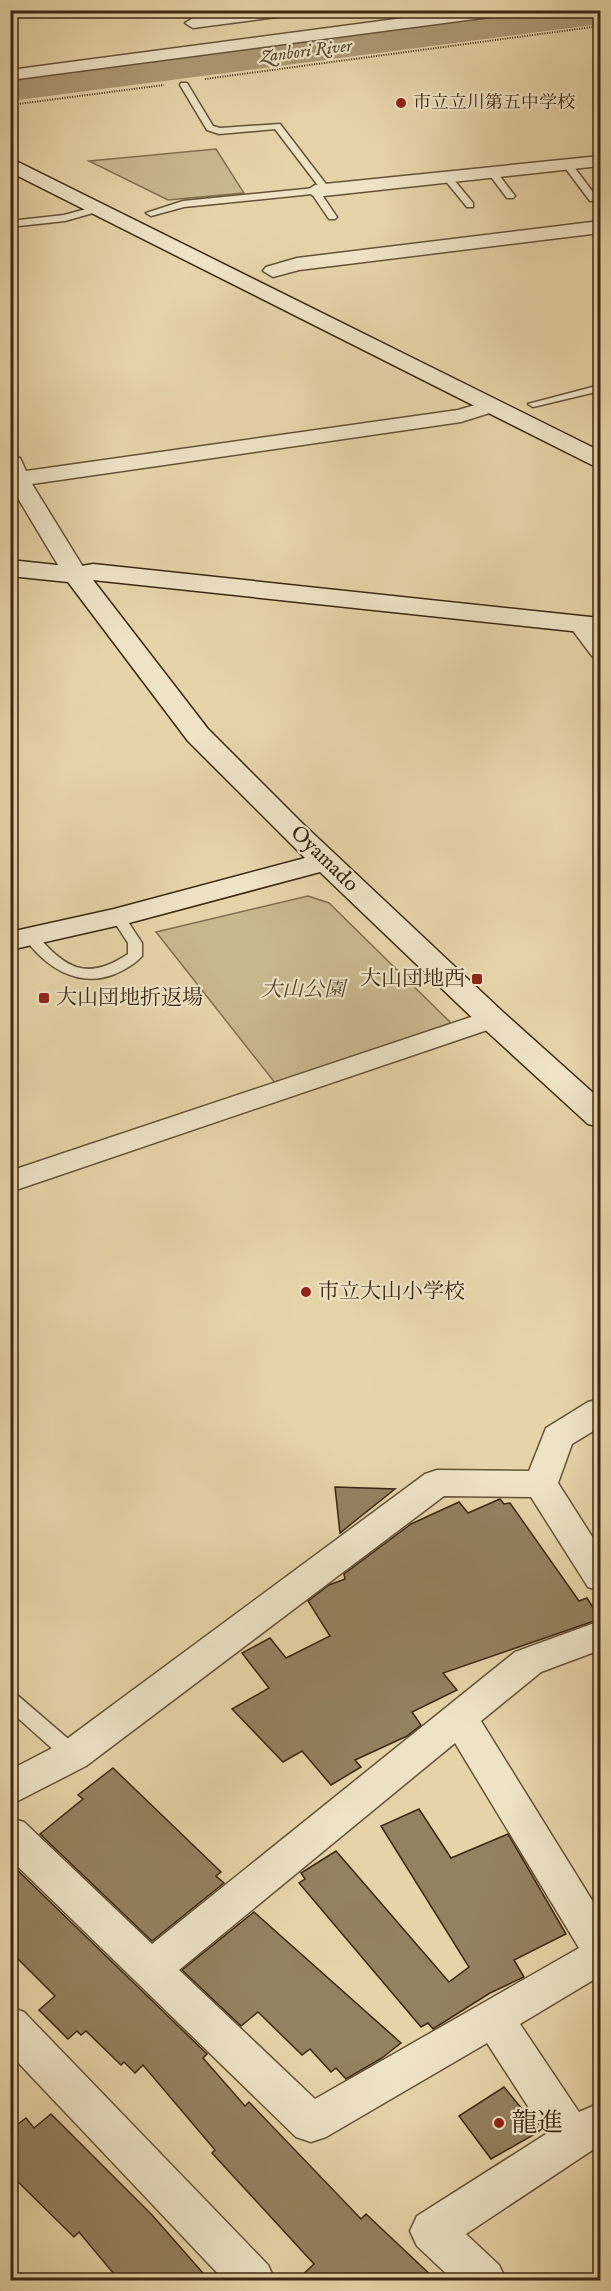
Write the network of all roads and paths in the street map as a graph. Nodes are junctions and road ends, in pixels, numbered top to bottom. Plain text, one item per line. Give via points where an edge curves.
1 (291, 10) edge
2 (366, 10) edge
3 (505, 10) edge
4 (450, 13) edge
5 (193, 23) dead end
6 (384, 25) junction
7 (600, 26) edge
8 (10, 75) edge
9 (206, 79) dead end
10 (170, 84) dead end
11 (184, 85) dead end
12 (10, 105) edge
13 (10, 143) edge
14 (600, 161) edge
15 (10, 164) edge
16 (568, 165) junction
17 (493, 172) junction
18 (447, 177) junction
19 (91, 184) junction
20 (321, 191) junction
21 (67, 194) junction
22 (510, 196) dead end
23 (593, 199) dead end
24 (470, 205) dead end
25 (97, 209) junction
26 (151, 213) junction
27 (332, 217) dead end
28 (10, 224) edge
29 (600, 227) edge
30 (213, 243) dead end
31 (211, 266) junction
32 (263, 266) junction
33 (304, 287) dead end
34 (429, 351) dead end
35 (600, 388) edge
36 (534, 404) junction
37 (492, 406) junction
38 (600, 437) edge
39 (600, 460) edge
40 (14, 469) edge
41 (10, 568) edge
42 (76, 574) junction
43 (590, 625) edge
44 (600, 651) edge
45 (326, 861) junction
46 (118, 917) junction
47 (20, 938) edge
48 (492, 1019) junction
49 (600, 1116) edge
50 (10, 1182) edge
51 (600, 1411) edge
52 (541, 1484) junction
53 (600, 1577) edge
54 (600, 1635) edge
55 (10, 1699) edge
56 (459, 1718) junction
57 (73, 1755) junction
58 (10, 1789) edge
59 (10, 1834) edge
60 (600, 1947) edge
61 (600, 1956) edge
62 (150, 1969) junction
63 (493, 2018) junction
64 (10, 2025) edge
65 (587, 2131) edge
66 (253, 2280) edge
67 (484, 2280) edge

1 - 5 street
2 - 6 street
3 - 4 street
4 - 6 street
6 - 8 street
7 - 9 path
10 - 12 path
11 - 20 lane via 210,128 219,131 277,126
13 - 19 street
14 - 16 street
15 - 21 street
16 - 17 street
16 - 23 lane
17 - 18 street
17 - 22 lane
18 - 20 street
18 - 24 lane
19 - 21 street via 76,183 68,188
19 - 26 street
20 - 26 lane via 183,204
20 - 27 lane
21 - 25 street
25 - 28 lane via 65,218
25 - 31 street
26 - 30 street
29 - 32 street
31 - 32 street
31 - 37 street
32 - 33 street
34 - 36 street
35 - 36 lane
36 - 38 street
37 - 39 street
37 - 40 street via 461,416
40 - 42 street
41 - 42 street
42 - 43 street via 93,572
42 - 45 street, Oyamado via 198,735
43 - 44 street
45 - 46 street
45 - 48 street, Oyamado
46 - 47 street
46 - 47 lane via 135,943 135,956 121,968 93,975 73,974
48 - 49 street, Oyamado
48 - 50 street
51 - 52 street via 558,1437
52 - 53 street
52 - 57 street via 437,1483
54 - 56 street via 528,1662
55 - 57 lane
56 - 60 street
56 - 62 street
57 - 58 street
59 - 62 street
61 - 63 street
62 - 63 street via 311,2123
63 - 65 street
64 - 66 street
65 - 67 street via 432,2231

